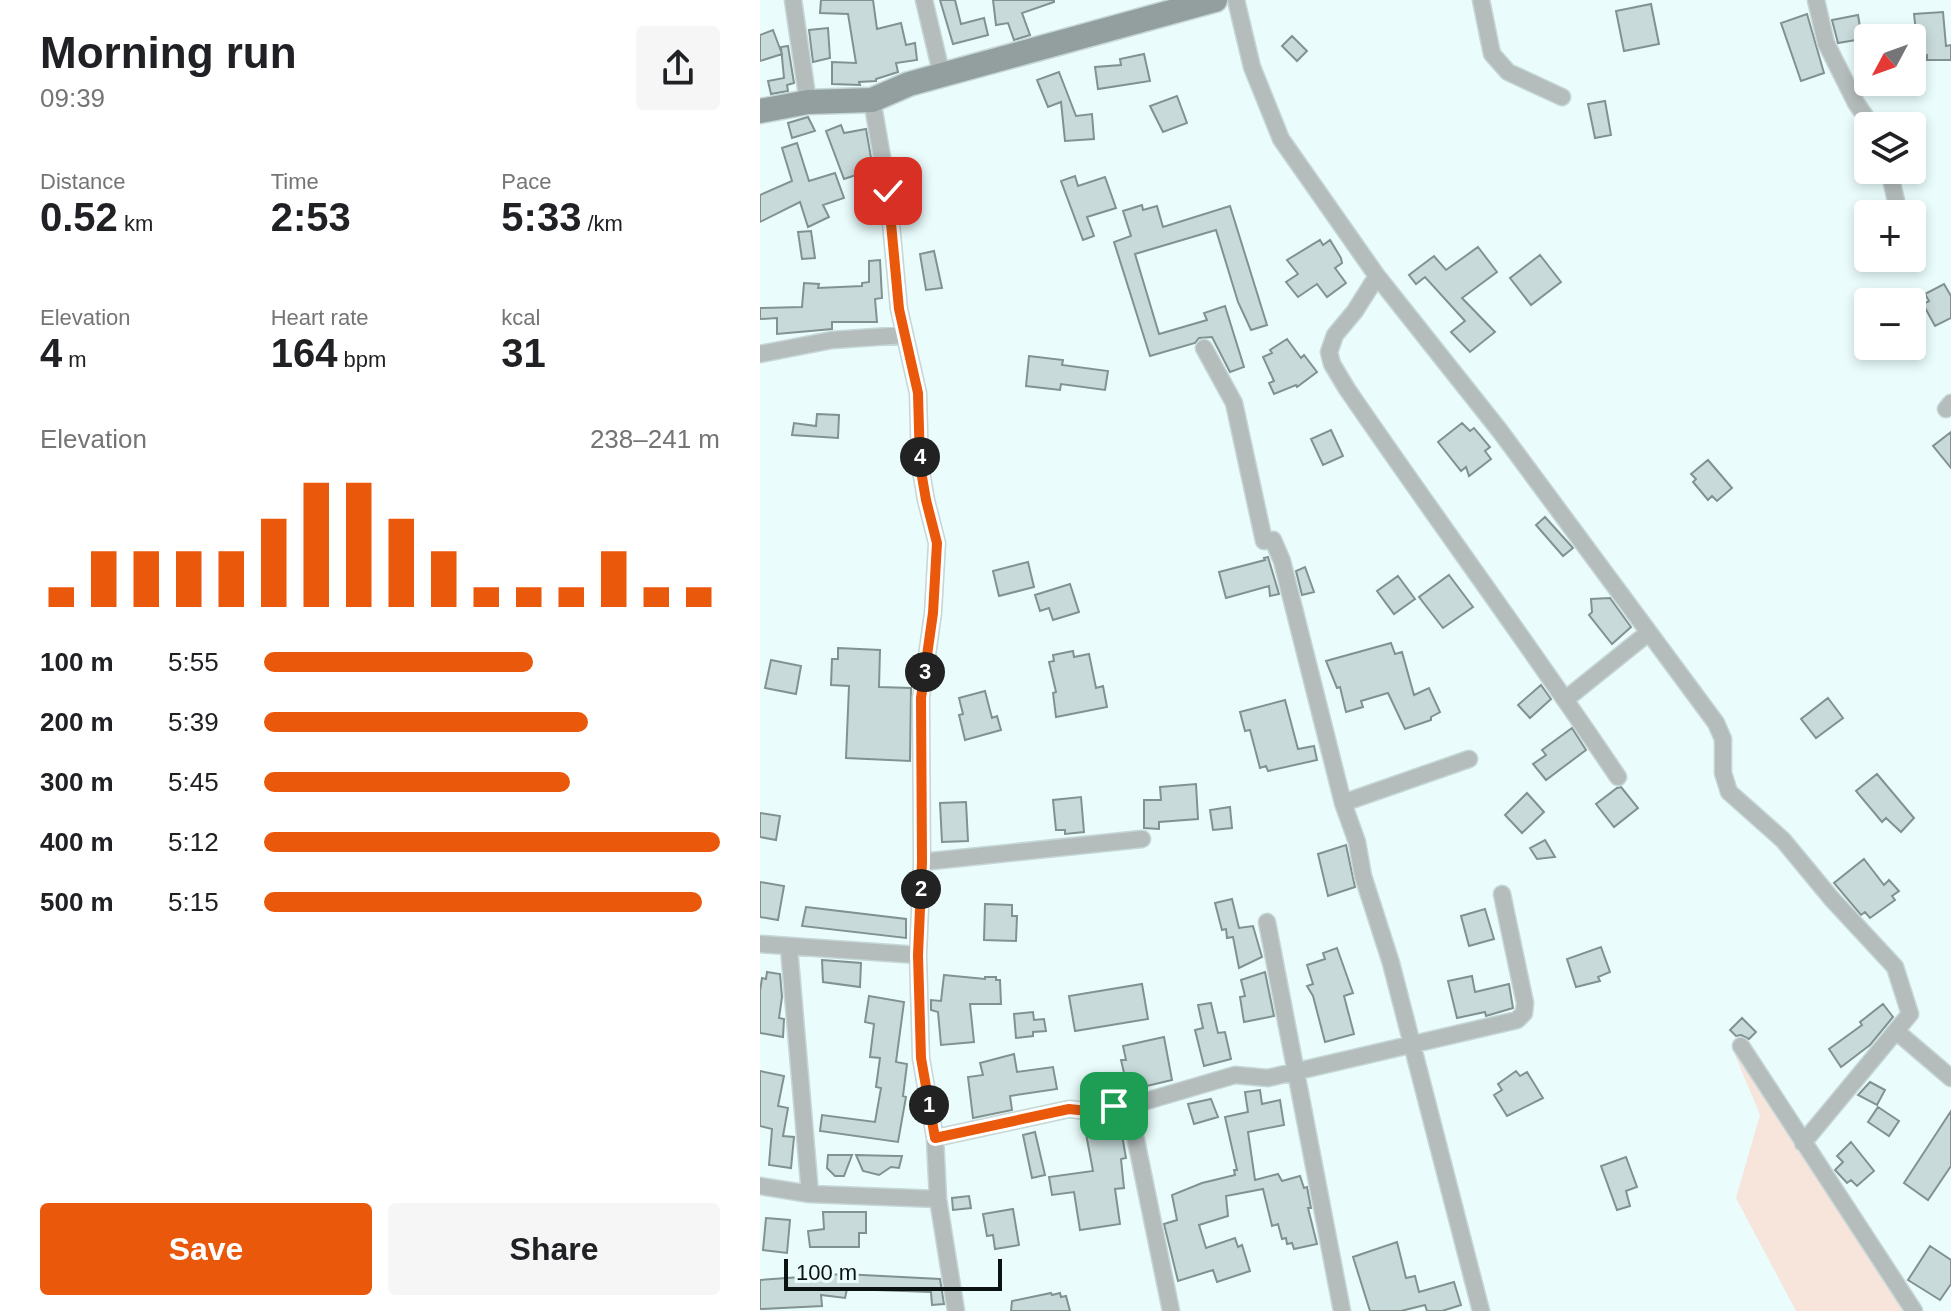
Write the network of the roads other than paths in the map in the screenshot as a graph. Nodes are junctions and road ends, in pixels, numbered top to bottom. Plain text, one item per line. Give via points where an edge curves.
1 (793, 0) edge
2 (924, 0) edge
3 (1215, 0) edge
4 (1236, 0) edge
5 (1481, 0) edge
6 (1816, 0) edge
7 (942, 76) junction
8 (1562, 97) dead end
9 (872, 100) junction
10 (808, 102) junction
11 (760, 111) edge
12 (1862, 112) edge
13 (1377, 276) junction
14 (905, 335) junction
15 (1204, 348) dead end
16 (760, 354) edge
17 (1648, 633) junction
18 (1566, 699) junction
19 (1469, 759) dead end
20 (1618, 777) dead end
21 (1343, 803) junction
22 (1142, 839) dead end
23 (922, 862) junction
24 (1502, 894) dead end
25 (1267, 922) dead end
26 (760, 944) edge
27 (789, 948) junction
28 (918, 955) junction
29 (1896, 1031) junction
30 (1410, 1043) junction
31 (1741, 1046) dead end
32 (1298, 1071) junction
33 (1951, 1078) edge
34 (1129, 1106) junction
35 (935, 1138) junction
36 (1803, 1143) junction
37 (760, 1186) edge
38 (810, 1194) junction
39 (938, 1199) junction
40 (956, 1311) edge
41 (1171, 1311) edge
42 (1342, 1311) edge
43 (1481, 1311) edge
44 (1914, 1311) edge

1 - 10 street
2 - 7 street
3 - 7 street
4 - 13 street via 1252,67 1281,139
5 - 8 street via 1492,54 1508,72
6 - 12 street via 1826,43
7 - 9 street
9 - 10 street
9 - 14 street
10 - 11 street
13 - 17 street via 1500,431
13 - 18 street via 1335,335 1329,352 1332,364
14 - 16 street via 832,340
14 - 23 street via 918,393 920,465 937,543 921,698
15 - 21 street via 1234,403 1264,541 1273,540 1282,561
17 - 18 street
17 - 29 street via 1716,723 1729,792 1783,840 1895,967 1910,1008
18 - 20 street
19 - 21 street
21 - 30 street
22 - 23 street
23 - 28 street
24 - 30 street via 1524,1013 1517,1020
25 - 32 street
26 - 27 street
27 - 28 street
27 - 38 street
28 - 35 street via 921,1058
29 - 33 street
29 - 36 street
30 - 32 street
30 - 43 street
31 - 36 street
32 - 34 street via 1268,1078 1235,1075
32 - 42 street
34 - 35 street via 1069,1109
34 - 41 street
35 - 39 street
36 - 44 street
37 - 38 street
38 - 39 street
39 - 40 street

